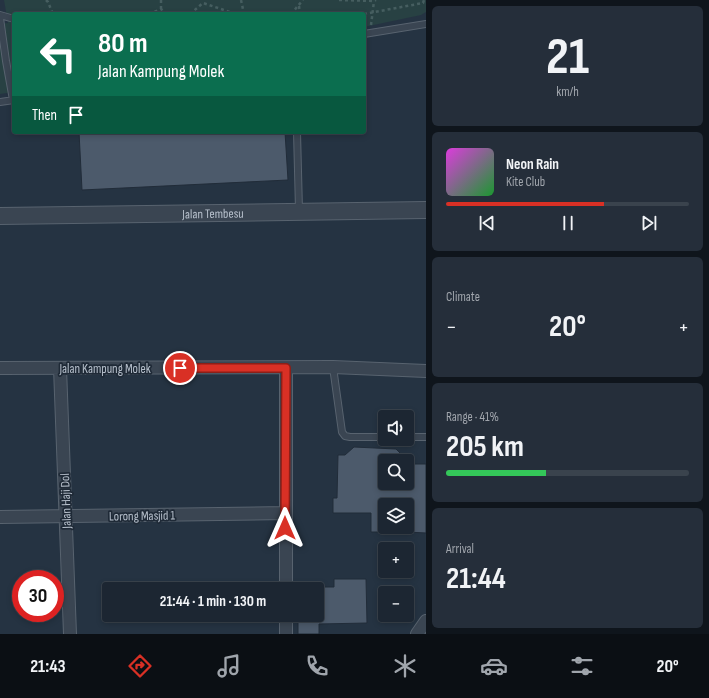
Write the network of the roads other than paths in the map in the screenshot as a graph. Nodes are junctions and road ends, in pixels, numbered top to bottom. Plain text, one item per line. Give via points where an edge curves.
1 (0, 15) edge
2 (0, 18) edge
3 (12, 18) edge
4 (426, 24) edge
5 (367, 34) edge
6 (12, 94) edge
7 (12, 100) edge
8 (0, 102) edge
9 (297, 134) edge
10 (426, 210) edge
11 (299, 212) junction
12 (0, 216) edge
13 (333, 367) junction
14 (0, 368) edge
15 (60, 368) junction
16 (286, 368) junction
17 (426, 371) edge
18 (378, 437) edge
19 (414, 437) edge
20 (426, 437) edge
21 (285, 513) junction
22 (0, 516) edge
23 (66, 516) junction
24 (286, 582) edge
25 (426, 621) edge
26 (286, 622) edge
27 (70, 634) edge
28 (286, 634) edge
29 (417, 634) edge

1 - 3 lane
2 - 6 lane
4 - 5 lane
7 - 8 lane
9 - 11 lane
10 - 11 street, Jalan Tembesu
11 - 12 street, Jalan Tembesu
13 - 16 street, Jalan Kampung Molek
13 - 17 street, Jalan Kampung Molek
13 - 18 lane via 342,432 350,437
14 - 15 street, Jalan Kampung Molek
15 - 16 street, Jalan Kampung Molek
15 - 23 street, Jalan Haji Dol
16 - 21 street
19 - 20 lane
21 - 23 street, Lorong Masjid 1
21 - 24 street
22 - 23 street, Lorong Masjid 1
23 - 27 street, Jalan Haji Dol
25 - 29 street
26 - 28 street

